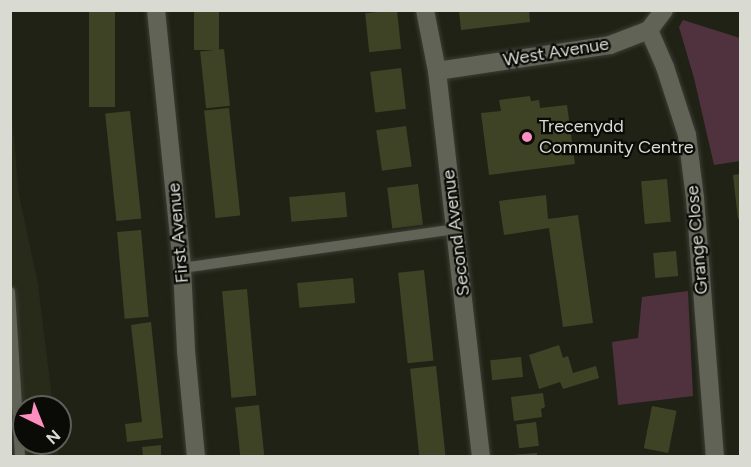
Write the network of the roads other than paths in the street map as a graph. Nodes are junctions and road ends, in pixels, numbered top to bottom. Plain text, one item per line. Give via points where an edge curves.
1 (156, 10) edge
2 (425, 10) edge
3 (664, 10) edge
4 (649, 30) junction
5 (437, 71) junction
6 (455, 229) junction
7 (182, 268) junction
8 (10, 292) edge
9 (20, 456) edge
10 (196, 456) edge
11 (481, 456) edge
12 (715, 456) edge

1 - 7 street, First Avenue
2 - 5 street, Second Avenue
3 - 4 street
4 - 5 street, West Avenue via 610,45
4 - 12 street, Grange Close via 687,135
5 - 6 street, Second Avenue
6 - 7 lane
6 - 11 street, Second Avenue
7 - 10 street, First Avenue
8 - 9 lane

